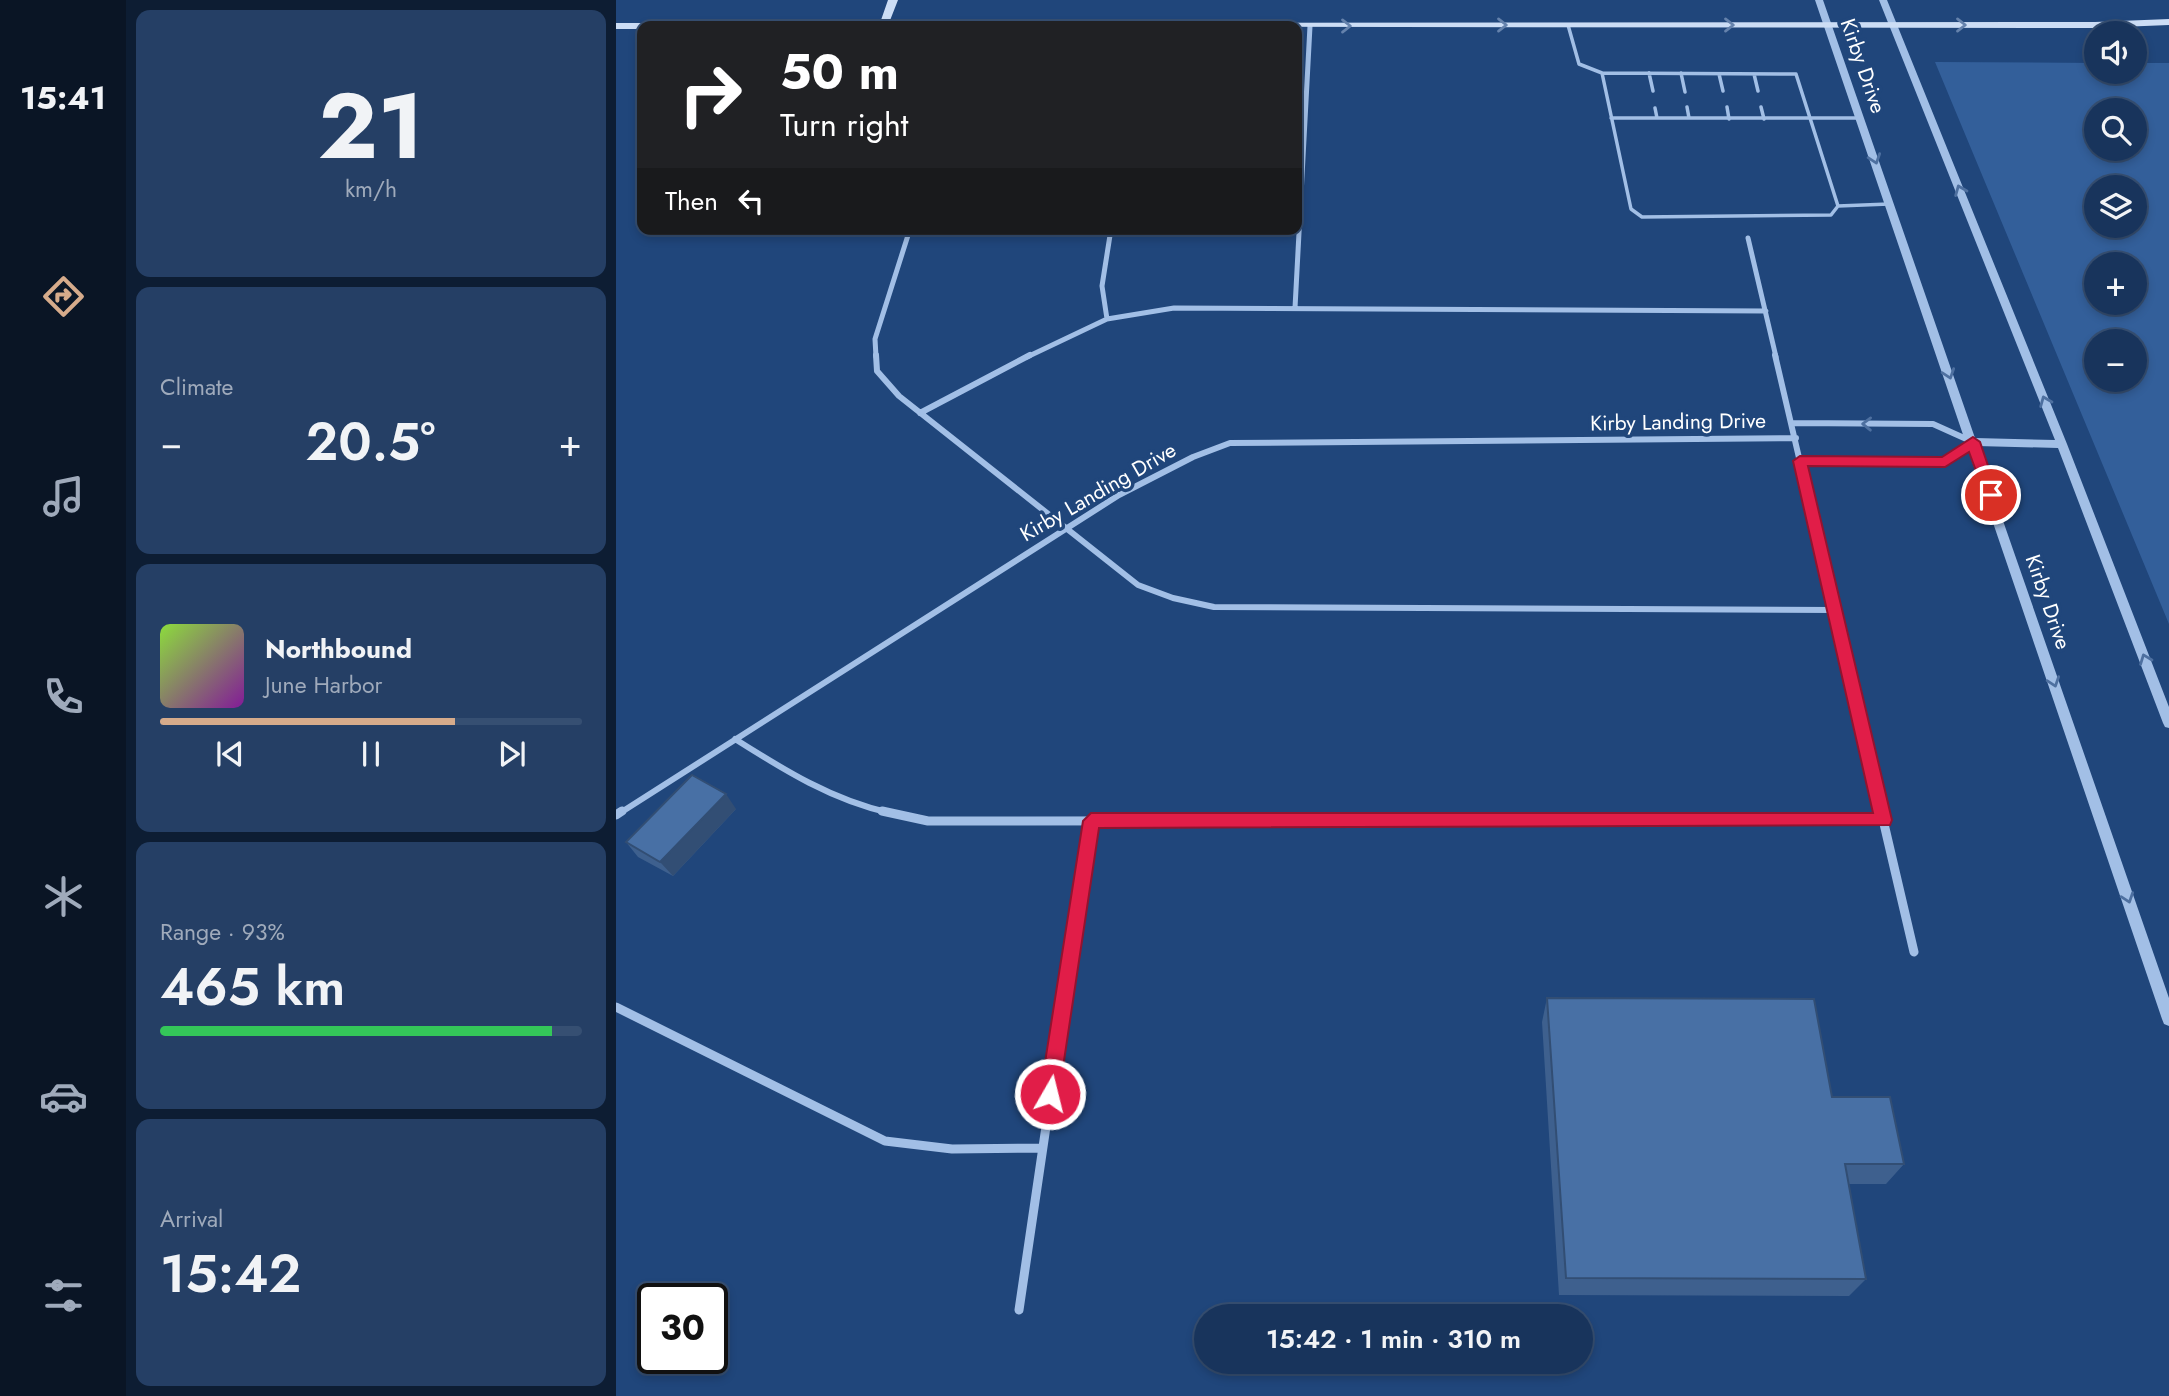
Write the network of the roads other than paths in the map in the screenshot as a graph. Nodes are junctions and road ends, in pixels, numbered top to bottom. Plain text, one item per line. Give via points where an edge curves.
1 (894, 0) edge
2 (1819, 0) edge
3 (1883, 0) edge
4 (885, 21) edge
5 (2169, 22) edge
6 (1568, 25) junction
7 (1828, 25) junction
8 (1893, 25) junction
9 (616, 26) edge
10 (637, 26) edge
11 (1302, 26) edge
12 (1310, 26) junction
13 (1602, 73) junction
14 (1649, 73) junction
15 (1681, 73) junction
16 (1719, 74) junction
17 (1754, 74) junction
18 (1653, 91) dead end
19 (1724, 91) dead end
20 (1758, 91) dead end
21 (1685, 92) dead end
22 (1687, 107) dead end
23 (1727, 107) dead end
24 (1761, 107) dead end
25 (1655, 108) dead end
26 (1611, 118) junction
27 (1657, 118) junction
28 (1689, 118) junction
29 (1860, 118) junction
30 (1729, 119) junction
31 (1764, 119) junction
32 (1810, 119) junction
33 (1305, 135) joint
34 (1302, 187) edge
35 (1890, 204) junction
36 (1838, 206) junction
37 (909, 235) edge
38 (1110, 235) edge
39 (1299, 235) edge
40 (1748, 238) dead end
41 (1295, 308) junction
42 (1766, 311) junction
43 (1107, 318) junction
44 (920, 412) junction
45 (1793, 423) junction
46 (1796, 438) junction
47 (1973, 442) junction
48 (2062, 444) junction
49 (1800, 461) junction
50 (1067, 529) junction
51 (1835, 610) junction
52 (2169, 723) edge
53 (735, 739) junction
54 (616, 815) edge
55 (1884, 820) junction
56 (1091, 821) junction
57 (1914, 952) dead end
58 (616, 1007) edge
59 (2169, 1019) edge
60 (1041, 1148) junction
61 (1019, 1310) dead end

1 - 4 main road
2 - 7 street, Kirby Drive
3 - 8 street, Kirby Drive
8 -> 5 main road
6 -> 7 main road
12 -> 6 main road
6 - 13 lane via 1579,64
7 - 8 main road
7 - 29 street, Kirby Drive
48 -> 8 street, Kirby Drive
9 - 10 main road
11 - 12 main road
12 - 33 street
13 - 14 lane
13 - 26 lane
14 - 15 lane
14 - 18 lane
15 - 16 lane
15 - 21 lane
16 - 17 lane
16 - 19 lane
17 - 20 lane
17 - 32 lane via 1796,74
22 - 28 lane
23 - 30 lane
24 - 31 lane
25 - 27 lane
26 - 27 lane
26 - 36 lane via 1631,209 1642,217 1831,215
27 - 28 lane
28 - 30 lane
29 - 32 lane
29 -> 35 street, Kirby Drive
30 - 31 lane
31 - 32 lane
32 - 36 lane
33 - 34 street
35 - 36 lane
35 -> 47 street, Kirby Drive
37 - 44 street via 876,339 877,371
38 - 43 street via 1101,289
39 - 41 street
40 - 42 street
41 - 42 street
41 - 43 street via 1174,308
42 - 45 street
43 - 44 street
44 - 50 street
45 - 46 street
47 -> 45 street, Kirby Landing Drive via 1933,424
46 - 49 street
46 - 50 street, Kirby Landing Drive via 1230,443 1119,495
47 - 48 street
47 - 49 street via 1945,462
47 -> 59 street, Kirby Drive
52 -> 48 street, Kirby Drive
49 - 51 street
50 - 51 street via 1138,586 1214,607
50 - 53 street, Kirby Landing Drive
51 - 55 street
53 - 54 street, Kirby Landing Drive
53 - 56 street via 802,781 877,810 928,821
55 - 56 street
55 - 57 street
56 - 60 street
58 - 60 street via 885,1141 953,1149
60 - 61 street

